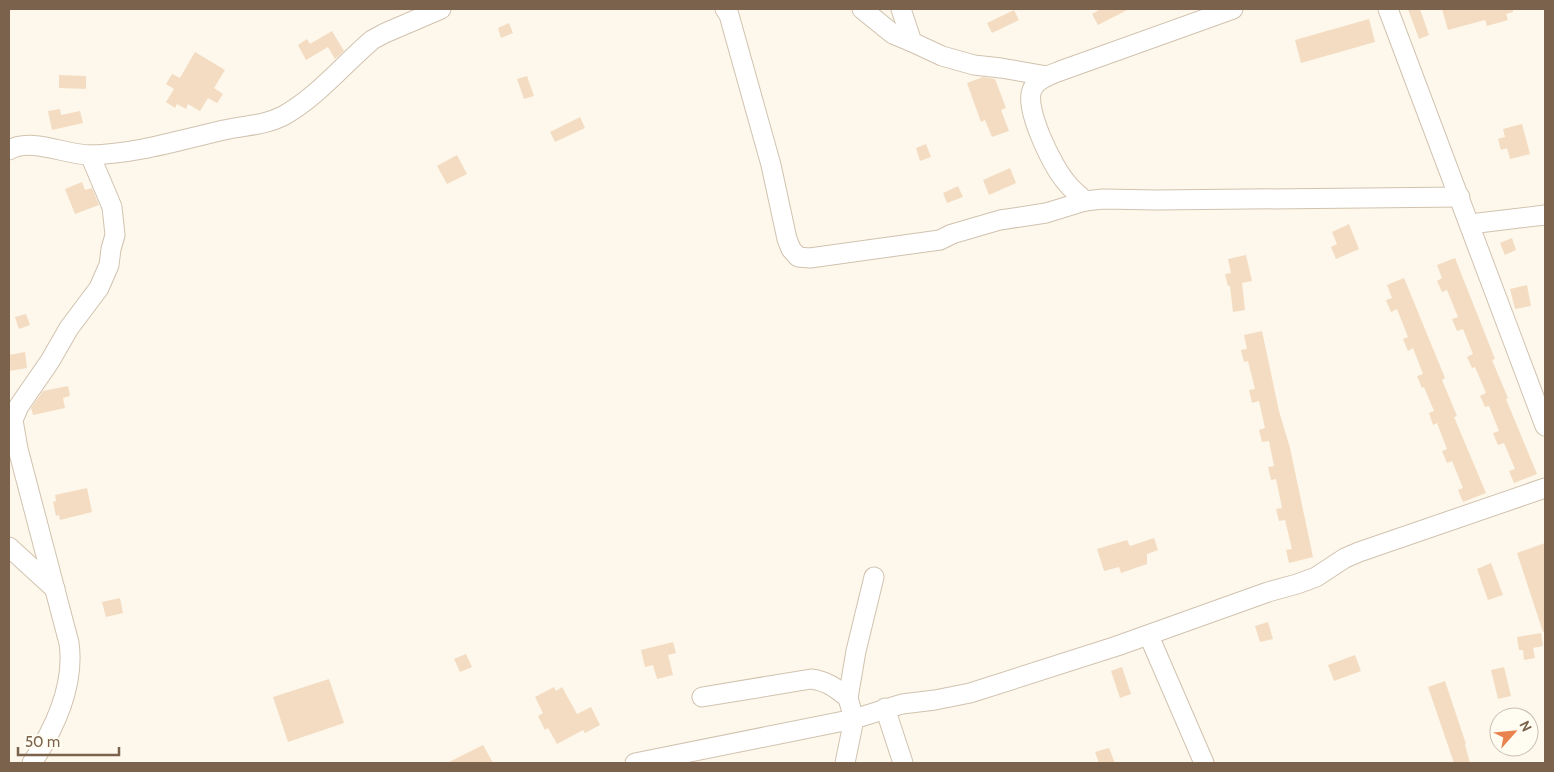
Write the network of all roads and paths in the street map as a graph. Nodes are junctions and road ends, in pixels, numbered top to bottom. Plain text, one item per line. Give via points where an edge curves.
1 (441, 9) edge
2 (725, 9) edge
3 (862, 9) edge
4 (901, 9) edge
5 (1234, 9) edge
6 (1388, 9) edge
7 (912, 42) junction
8 (1047, 76) junction
9 (9, 150) edge
10 (90, 155) junction
11 (1460, 197) junction
12 (1085, 201) junction
13 (1545, 215) edge
14 (1470, 224) junction
15 (11, 418) edge
16 (1545, 426) edge
17 (1545, 488) edge
18 (9, 547) edge
19 (874, 577) dead end
20 (55, 589) junction
21 (1149, 636) junction
22 (702, 697) dead end
23 (848, 698) junction
24 (885, 708) junction
25 (854, 719) junction
26 (32, 763) edge
27 (635, 763) edge
28 (845, 763) edge
29 (903, 763) edge
30 (1204, 763) edge

1 - 10 street via 372,40 299,105 263,124 227,129 159,147
2 - 12 street via 772,166 787,239 798,257 940,240 1000,220 1046,213
3 - 7 street via 893,34
4 - 7 street
5 - 8 street
6 - 11 street
7 - 8 street via 942,56 974,65
8 - 12 street via 1032,89 1033,115 1065,182
9 - 10 street via 27,145
10 - 15 street via 112,207 115,235 109,265 99,288
11 - 12 street via 1124,198
11 - 14 street
13 - 14 street
14 - 16 street
15 - 20 street
17 - 21 street via 1359,552 1316,577
18 - 20 street
19 - 23 street
20 - 26 street via 71,659 54,727
21 - 24 street via 970,693
21 - 30 street
22 - 23 street via 811,679 830,684
23 - 25 street
24 - 25 street
24 - 29 street
25 - 27 street
25 - 28 street

